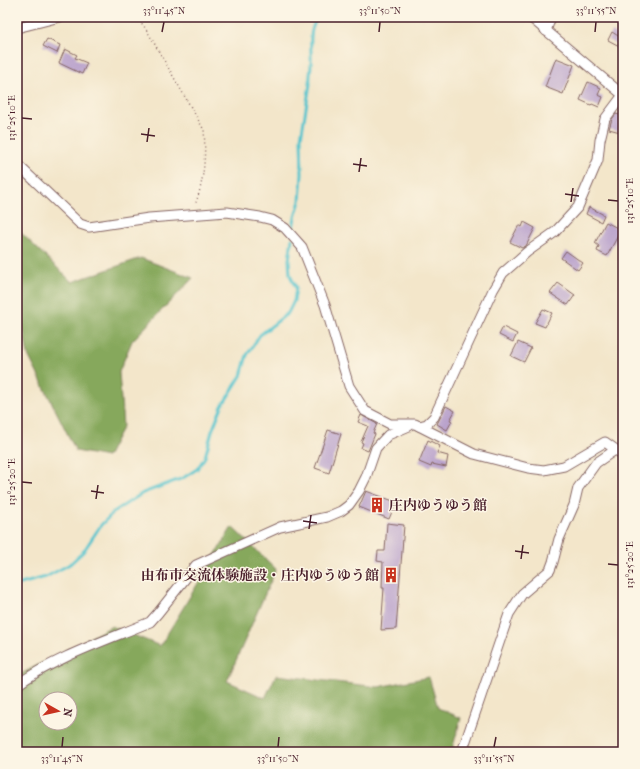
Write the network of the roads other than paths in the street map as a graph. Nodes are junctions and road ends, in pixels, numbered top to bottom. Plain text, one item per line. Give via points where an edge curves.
1 (60, 17) edge
2 (530, 17) edge
3 (551, 17) edge
4 (17, 28) edge
5 (546, 31) junction
6 (623, 95) edge
7 (17, 164) edge
8 (417, 425) junction
9 (615, 450) junction
10 (623, 455) edge
11 (17, 686) edge
12 (462, 752) edge

1 - 4 street
2 - 5 street
3 - 5 street
5 - 6 street
6 - 8 street via 606,119 598,160 578,207 555,232 503,273 434,417 427,424
7 - 8 street via 80,224 89,228 192,213 227,212 260,216 285,228 302,247 325,305 350,386 365,411 390,424
8 - 9 street via 474,454 528,468 544,470 564,466 605,442
8 - 11 street via 388,435 376,448 359,491 341,511 327,517 280,527 196,565 150,622 68,657 31,675
9 - 10 street
9 - 12 street via 596,463 578,488 550,570 522,594 510,614

